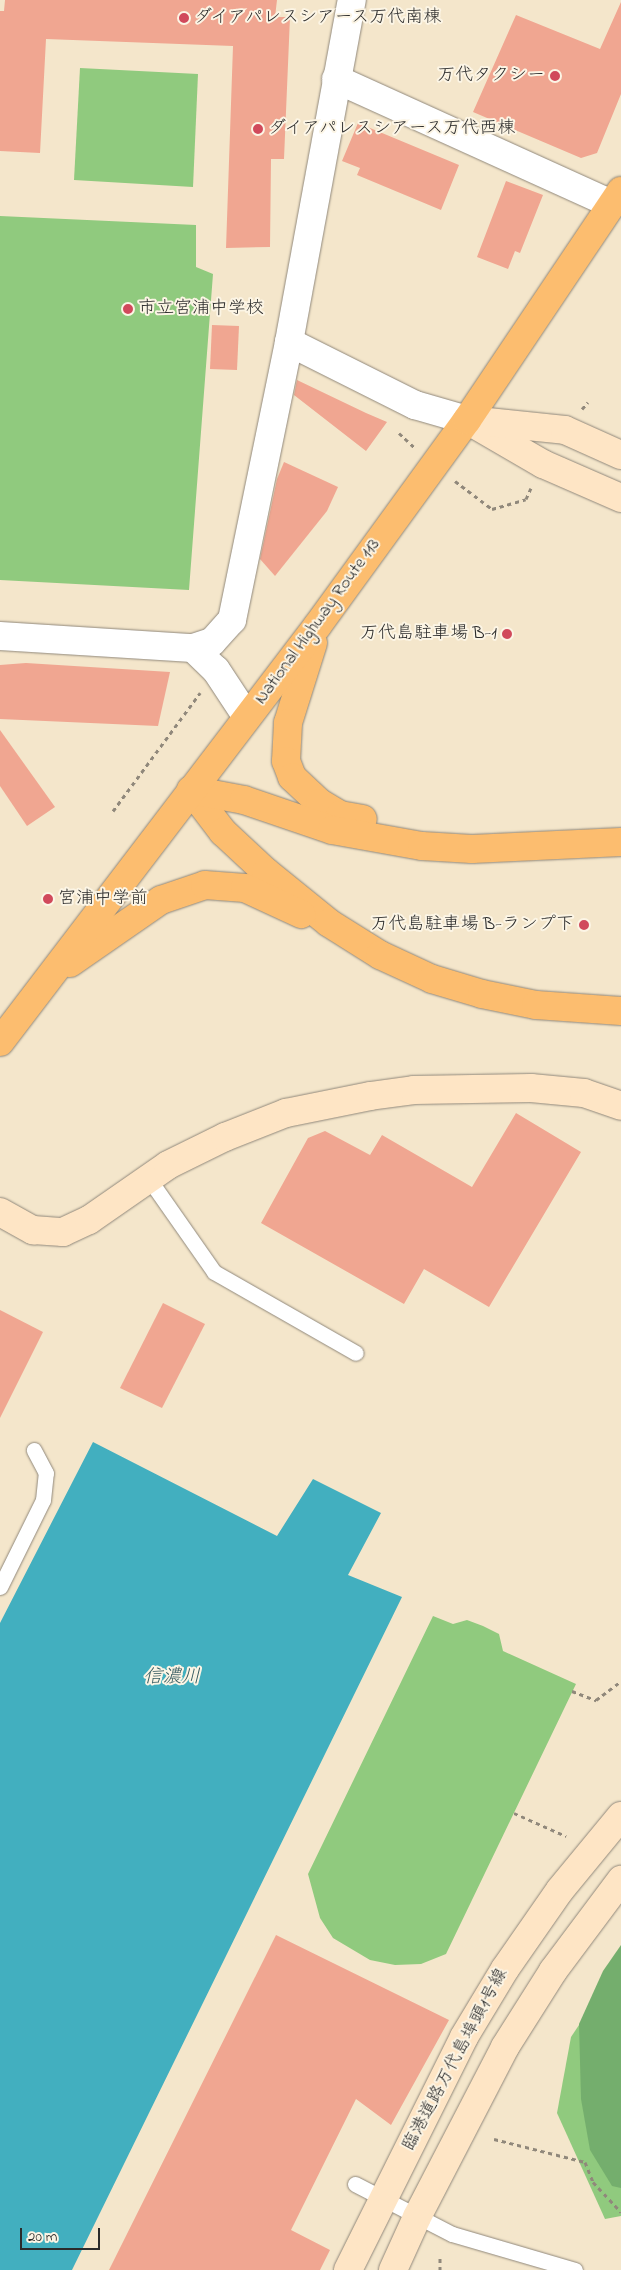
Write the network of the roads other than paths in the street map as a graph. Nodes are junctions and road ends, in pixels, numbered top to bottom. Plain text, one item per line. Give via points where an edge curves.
1 (352, 0) edge
2 (336, 79) junction
3 (616, 198) edge
4 (289, 342) junction
5 (466, 420) junction
6 (621, 454) edge
7 (621, 498) edge
8 (318, 625) junction
9 (0, 636) edge
10 (193, 648) junction
11 (247, 717) junction
12 (191, 790) junction
13 (621, 842) edge
14 (422, 846) junction
15 (380, 955) junction
16 (48, 979) junction
17 (621, 1011) edge
18 (0, 1042) edge
19 (621, 1106) edge
20 (149, 1178) junction
21 (0, 1212) edge
22 (356, 1353) dead end
23 (34, 1450) dead end
24 (0, 1587) edge
25 (621, 1816) edge
26 (621, 1880) edge
27 (355, 2184) dead end
28 (383, 2199) junction
29 (417, 2217) junction
30 (348, 2270) edge
31 (393, 2270) edge
32 (575, 2270) edge

1 - 2 street
2 - 3 street
2 - 4 street
3 - 5 highway, National Highway Route 113
4 - 5 street via 415,405
4 - 10 street via 232,620 212,642
5 - 6 street via 565,430
5 - 7 street via 543,464
5 - 8 highway, National Highway Route 113
8 - 11 highway, National Highway Route 113
8 - 14 highway via 288,723 286,761 292,777 304,791 340,815 387,823
9 - 10 street
10 - 11 street via 216,670
11 - 12 highway, National Highway Route 113
12 - 14 highway via 244,800 332,830
12 - 15 highway via 223,832 266,872 329,923
12 - 16 highway, National Highway Route 113
13 - 14 highway via 472,849
15 - 16 highway via 245,888 205,884 161,900
15 - 17 highway via 432,979 482,994 536,1005
16 - 18 highway, National Highway Route 113
19 - 20 street via 584,1093 531,1088 414,1090 370,1096 317,1105 271,1118 199,1149
20 - 21 street via 89,1220 63,1232 33,1230
20 - 22 lane via 214,1272
23 - 24 lane via 46,1473 43,1500
25 - 28 street, 臨港道路万代島埠頭1号線 via 560,1890 505,1969 464,2037
26 - 29 street via 553,1971 505,2047
27 - 28 lane
28 - 29 lane
28 - 30 street, 臨港道路万代島埠頭1号線
29 - 31 street
29 - 32 lane via 452,2234

